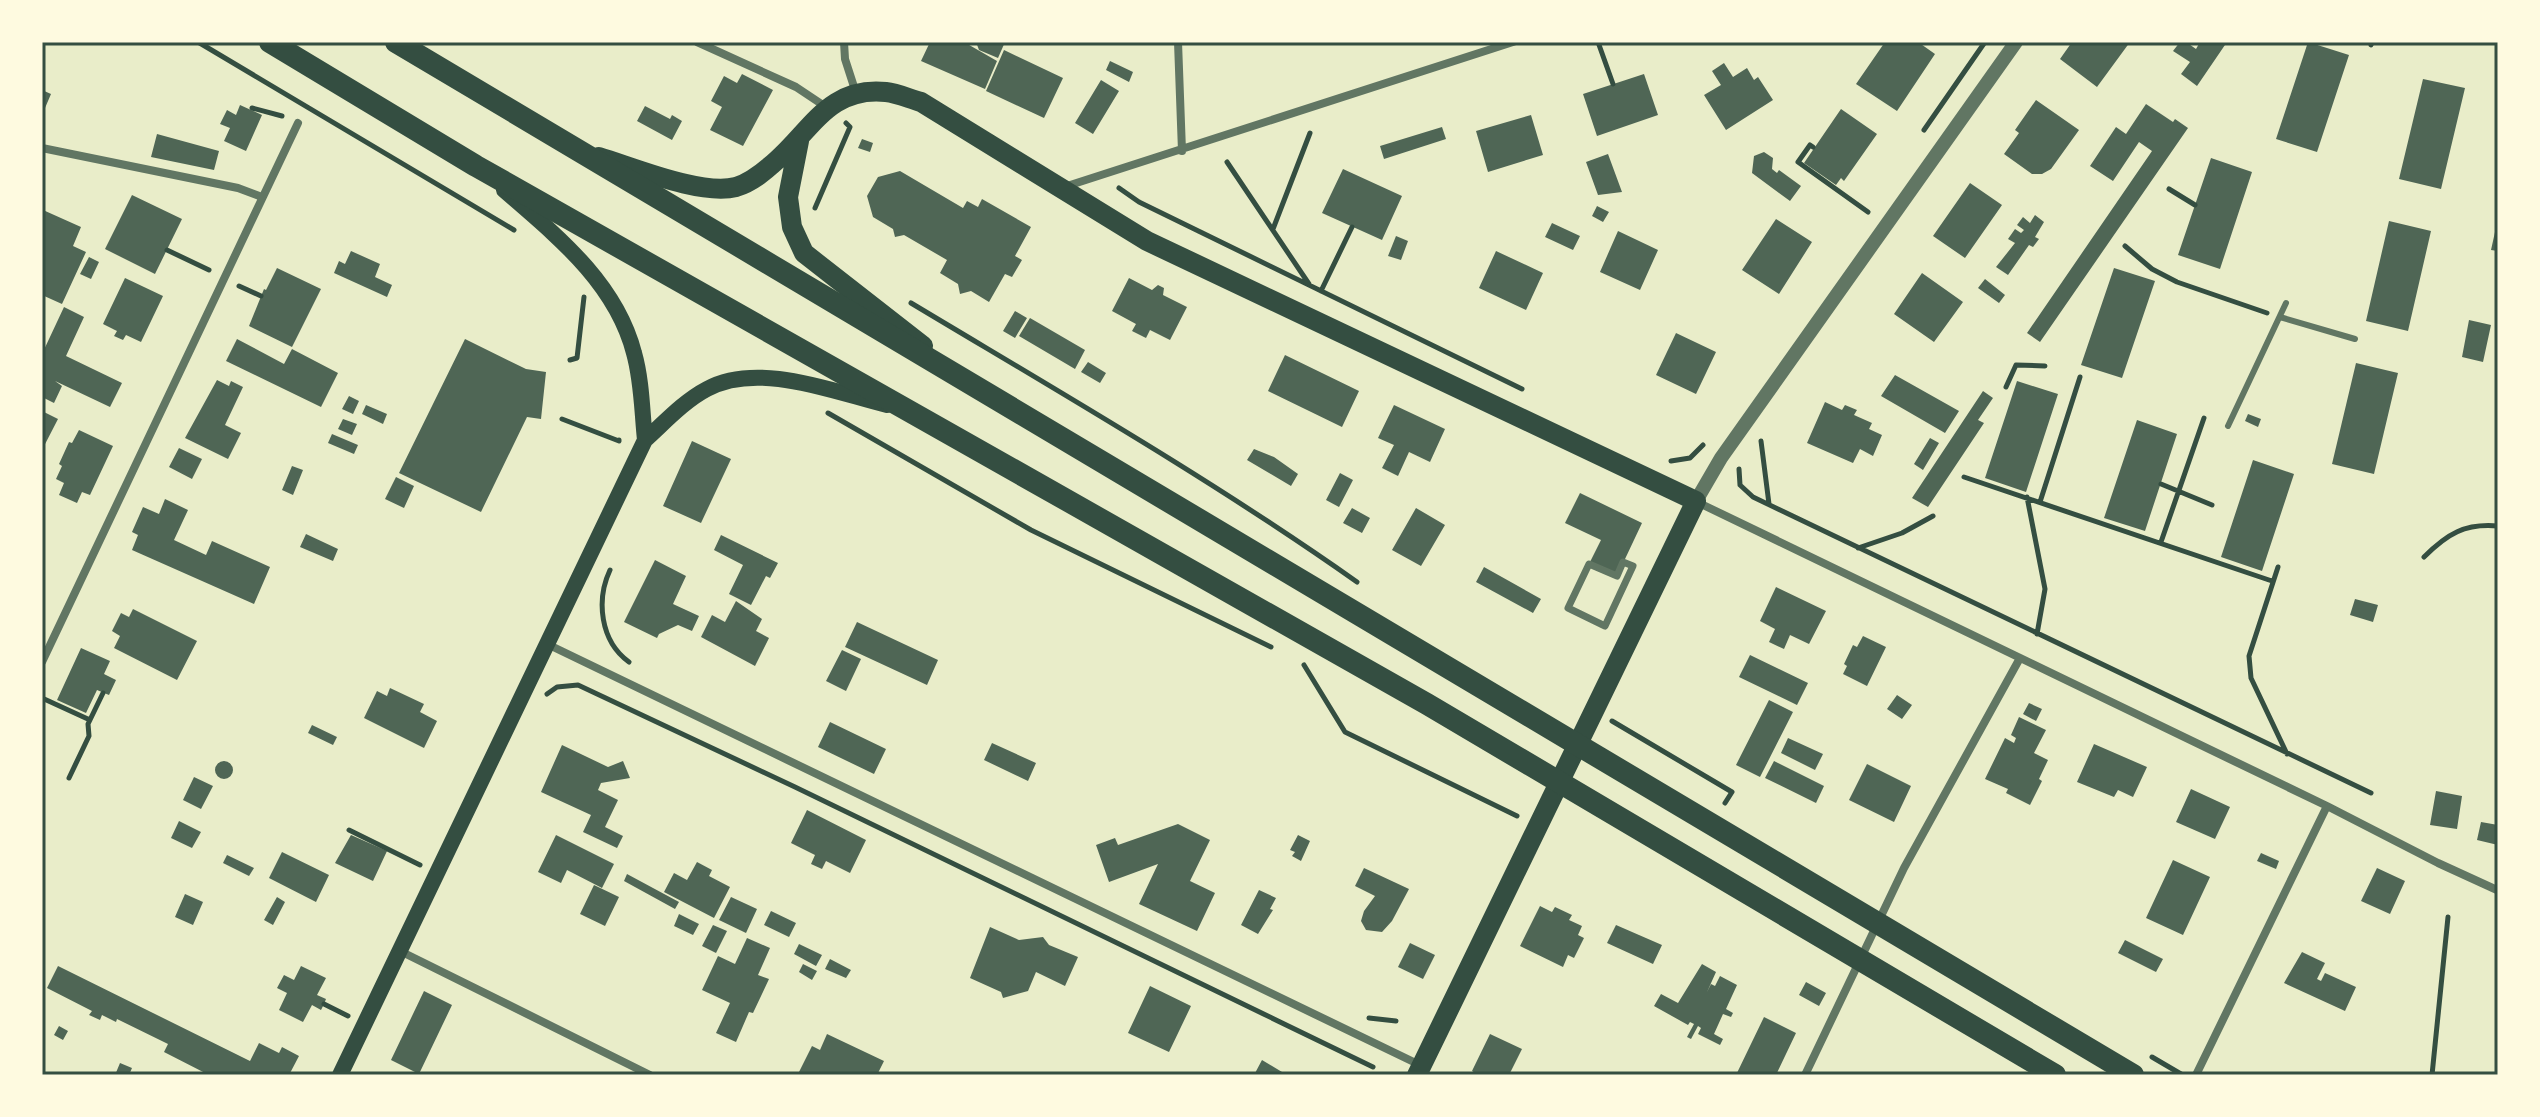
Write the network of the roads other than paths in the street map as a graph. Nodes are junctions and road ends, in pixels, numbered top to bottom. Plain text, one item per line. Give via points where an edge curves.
1 (270, 42) edge
2 (396, 42) edge
3 (697, 42) edge
4 (844, 42) edge
5 (1178, 42) edge
6 (1513, 42) edge
7 (2016, 42) edge
8 (856, 93) junction
9 (827, 107) junction
10 (298, 123) road end
11 (799, 141) junction
12 (42, 148) edge
13 (572, 148) junction
14 (1182, 151) junction
15 (476, 166) junction
16 (1059, 188) junction
17 (262, 197) junction
18 (2286, 303) dead end
19 (2280, 317) junction
20 (2355, 339) dead end
21 (964, 378) junction
22 (906, 409) junction
23 (2228, 426) dead end
24 (645, 440) junction
25 (1696, 501) junction
26 (1589, 564) joint
27 (547, 644) junction
28 (2020, 658) junction
29 (42, 662) edge
30 (2327, 806) junction
31 (2497, 890) edge
32 (399, 951) junction
33 (1419, 1070) edge
34 (340, 1075) edge
35 (650, 1075) edge
36 (1805, 1075) edge
37 (2055, 1075) edge
38 (2133, 1075) edge
39 (2196, 1075) edge

1 - 15 highway
2 - 13 highway
3 - 9 street via 796,87
4 - 8 street
5 - 14 street
6 - 14 street
7 - 25 street via 1721,458
8 - 9 main road
8 - 16 main road via 887,92 921,102
9 - 11 main road
10 - 17 street
11 - 13 main road via 760,175 735,187 688,185
11 - 21 main road via 788,197 792,227 804,253
12 - 17 street
13 - 21 highway
14 - 16 street
15 - 22 highway
15 - 24 main road via 567,245 599,282 635,355
16 - 25 main road via 1147,241
17 - 29 street
18 - 19 lane
19 - 20 lane
19 - 23 lane
21 - 38 highway
22 - 24 main road via 769,376 708,388
22 - 37 highway via 1427,704
24 - 27 main road
25 - 28 street
25 - 33 main road
26 - 26 street via 1568,608 1605,626 1633,566 1623,562 1617,576
27 - 32 main road
27 - 33 street
28 - 30 street
28 - 36 street via 1904,868
30 - 31 street
30 - 39 street
32 - 34 main road
32 - 35 street

